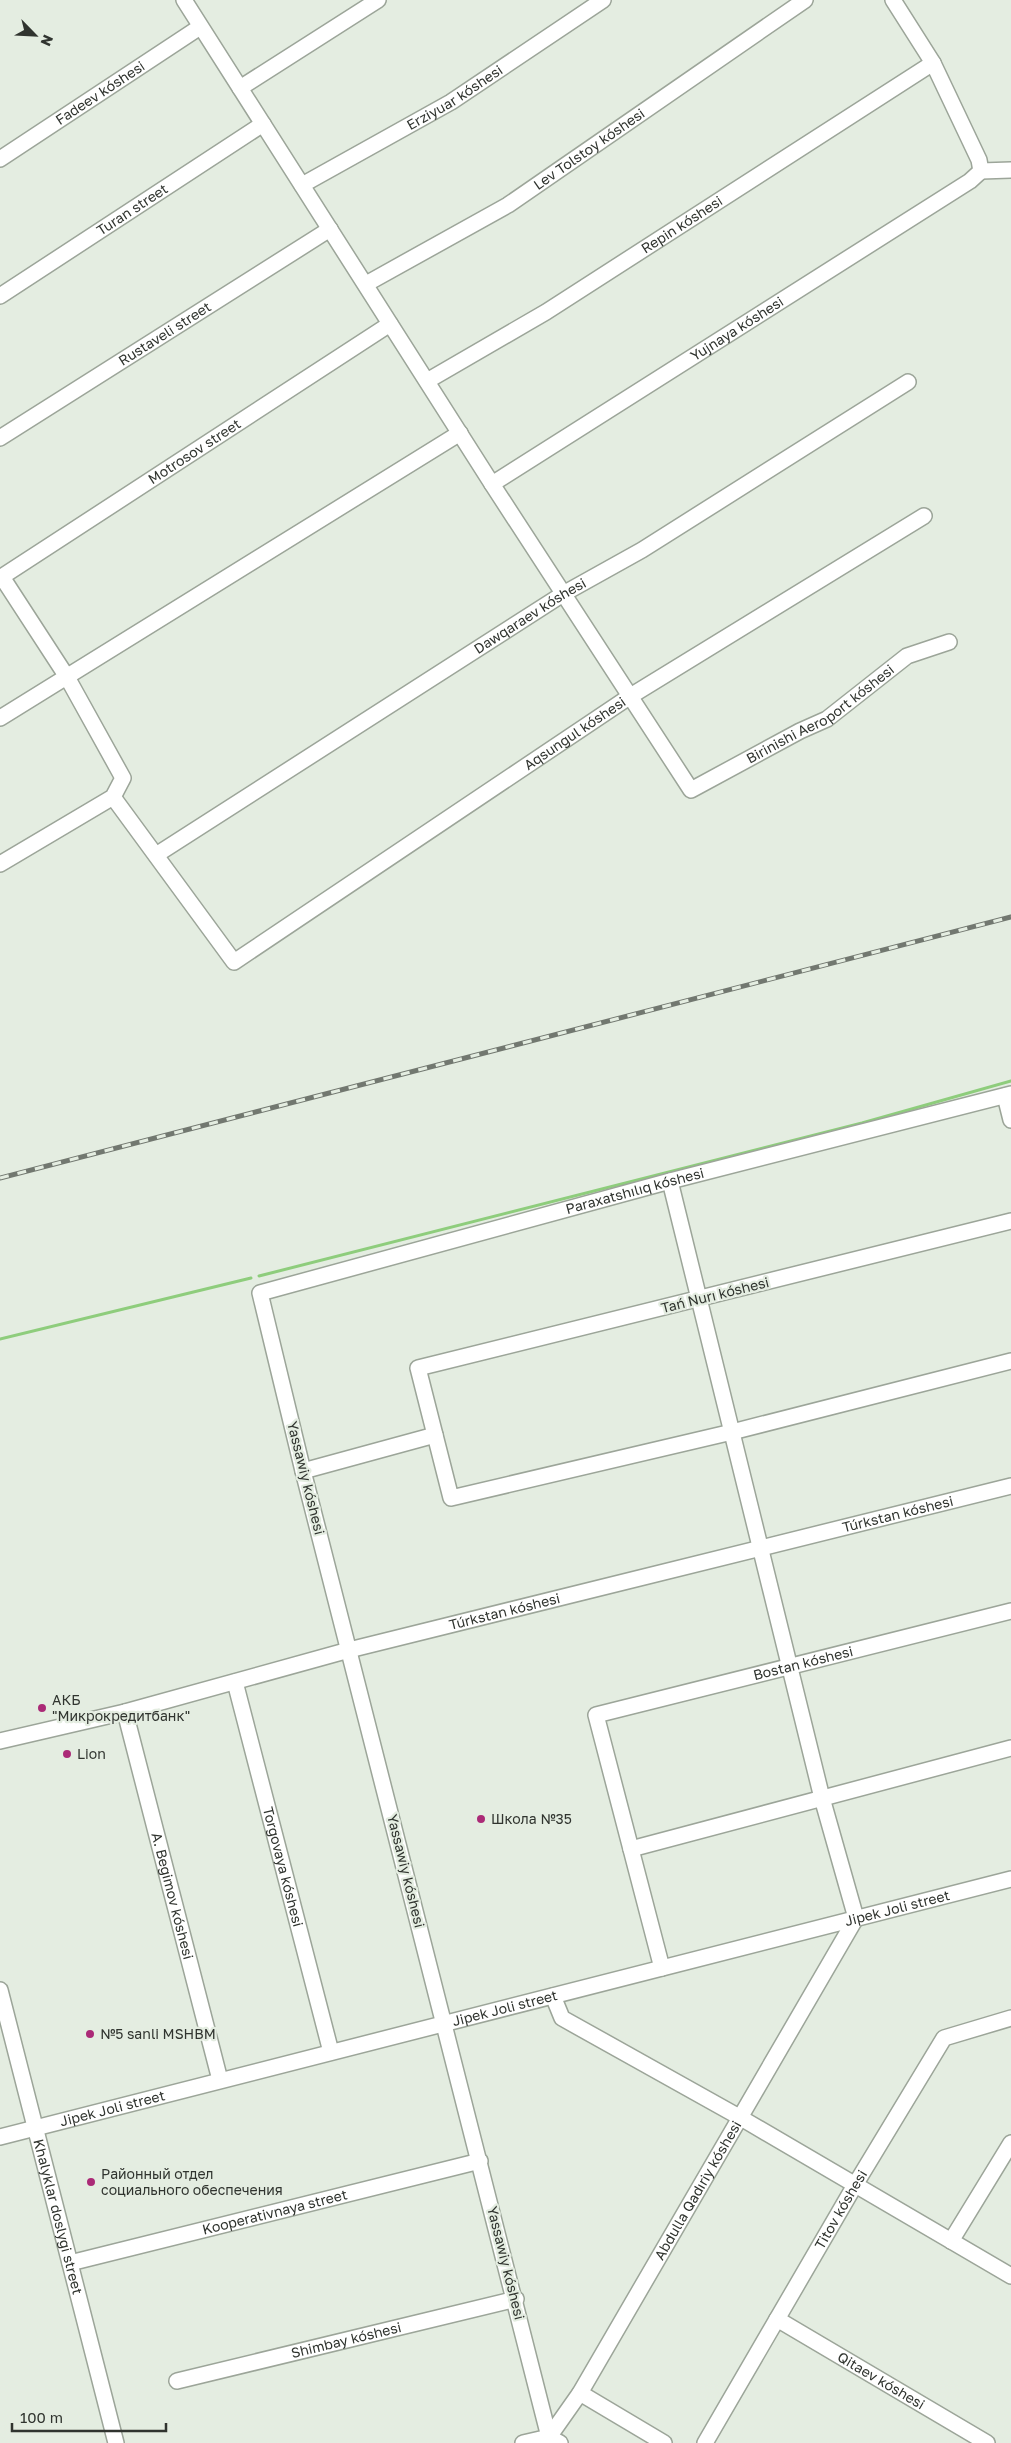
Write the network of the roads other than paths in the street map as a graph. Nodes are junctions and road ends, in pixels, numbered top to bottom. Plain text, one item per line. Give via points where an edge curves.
1 (184, 0) edge
2 (378, 0) edge
3 (603, 0) edge
4 (805, 0) edge
5 (893, 0) edge
6 (200, 27) junction
7 (933, 63) junction
8 (240, 88) junction
9 (263, 124) junction
10 (0, 159) edge
11 (1011, 170) edge
12 (981, 171) junction
13 (302, 185) junction
14 (330, 229) junction
15 (366, 284) junction
16 (0, 296) edge
17 (390, 324) junction
18 (426, 381) junction
19 (908, 382) dead end
20 (460, 433) junction
21 (0, 438) edge
22 (492, 484) junction
23 (924, 516) dead end
24 (1, 577) edge
25 (564, 594) junction
26 (949, 642) dead end
27 (67, 677) junction
28 (629, 697) junction
29 (0, 718) edge
30 (114, 797) junction
31 (156, 855) junction
32 (0, 864) edge
33 (1008, 1095) edge
34 (1011, 1120) edge
35 (670, 1181) junction
36 (1011, 1221) edge
37 (260, 1293) joint
38 (698, 1300) junction
39 (1011, 1361) edge
40 (732, 1432) junction
41 (435, 1435) junction
42 (303, 1471) junction
43 (1011, 1486) edge
44 (761, 1549) junction
45 (1011, 1611) edge
46 (349, 1650) junction
47 (789, 1666) junction
48 (235, 1682) junction
49 (125, 1712) junction
50 (0, 1741) edge
51 (1011, 1748) edge
52 (822, 1798) junction
53 (631, 1849) junction
54 (1011, 1879) edge
55 (856, 1918) junction
56 (662, 1968) junction
57 (0, 1990) edge
58 (553, 1996) junction
59 (1011, 2018) edge
60 (445, 2024) junction
61 (331, 2052) junction
62 (220, 2080) junction
63 (741, 2118) junction
64 (36, 2128) junction
65 (0, 2138) edge
66 (1011, 2143) edge
67 (480, 2161) junction
68 (855, 2185) junction
69 (951, 2241) junction
70 (70, 2263) junction
71 (1011, 2276) edge
72 (516, 2299) junction
73 (777, 2319) junction
74 (177, 2381) dead end
75 (580, 2393) junction
76 (554, 2440) edge
77 (116, 2443) edge
78 (523, 2443) edge
79 (664, 2443) edge
80 (705, 2443) edge
81 (987, 2443) edge

1 - 6 street
2 - 8 street
3 - 13 street, Erziyuar kóshesi via 451,102
4 - 15 street, Lev Tolstoy kóshesi via 508,205
5 - 7 street
6 - 8 street
6 - 10 street, Fadeev kóshesi
7 - 12 street via 980,160
7 - 18 street, Repin kóshesi via 546,312
8 - 9 street
9 - 13 street
9 - 16 street, Turan street
11 - 12 street
12 - 22 street, Yujnaya kóshesi
13 - 14 street
14 - 15 street
14 - 21 street, Rustaveli street
15 - 17 street
17 - 18 street
17 - 24 street, Motrosov street
18 - 20 street
19 - 25 street, Dawqaraev kóshesi via 642,550
20 - 22 street
20 - 27 street
22 - 25 street
23 - 28 street, Aqsungul kóshesi
24 - 27 street
25 - 28 street
25 - 31 street, Dawqaraev kóshesi
26 - 28 street, Birinishi Aeroport kóshesi via 907,656 827,719 691,790
27 - 29 street
27 - 30 street via 123,778
28 - 31 street, Aqsungul kóshesi via 234,962
30 - 31 street
30 - 32 street
33 - 34 street
33 - 35 street, Paraxatshılıq kóshesi
35 - 37 street, Paraxatshılıq kóshesi
35 - 38 street
36 - 38 street, Tań Nurı kóshesi
37 - 42 street, Yassawiy kóshesi
38 - 40 street
38 - 41 street, Tań Nurı kóshesi via 418,1368
39 - 40 street
40 - 41 street via 451,1498
40 - 44 street
41 - 42 street
42 - 46 street, Yassawiy kóshesi
43 - 44 street, Túrkstan kóshesi
44 - 46 street, Túrkstan kóshesi
44 - 47 street
45 - 47 street, Bostan kóshesi
46 - 48 street, Túrkstan kóshesi
46 - 60 street, Yassawiy kóshesi
47 - 52 street
47 - 53 street, Bostan kóshesi via 596,1715
48 - 49 street, Túrkstan kóshesi
48 - 61 street, Torgovaya kóshesi
49 - 50 street, Túrkstan kóshesi
49 - 62 street, A. Begimov kóshesi
51 - 52 street
52 - 53 street
52 - 55 street
53 - 56 street
54 - 55 street, Jipek Joli street
55 - 56 street, Jipek Joli street
55 - 63 street, Abdulla Qadıriy kóshesi
56 - 58 street, Jipek Joli street
57 - 64 street, Khalyklar doslygi street
58 - 60 street, Jipek Joli street
58 - 63 street via 562,2018
59 - 68 street, Titov kóshesi via 944,2038
60 - 61 street, Jipek Joli street
60 - 67 street, Yassawiy kóshesi
61 - 62 street, Jipek Joli street
62 - 64 street, Jipek Joli street
63 - 68 street
63 - 75 street, Abdulla Qadıriy kóshesi
64 - 65 street, Jipek Joli street
64 - 70 street, Khalyklar doslygi street
66 - 69 street
67 - 70 street, Kooperativnaya street
67 - 72 street, Yassawiy kóshesi
68 - 69 street
68 - 73 street, Titov kóshesi
69 - 71 street
70 - 77 street, Khalyklar doslygi street
72 - 74 street, Shimbay kóshesi
72 - 76 street, Yassawiy kóshesi
73 - 80 street, Titov kóshesi
73 - 81 street, Qitaev kóshesi
75 - 76 street, Abdulla Qadıriy kóshesi
75 - 79 street
76 - 78 street

